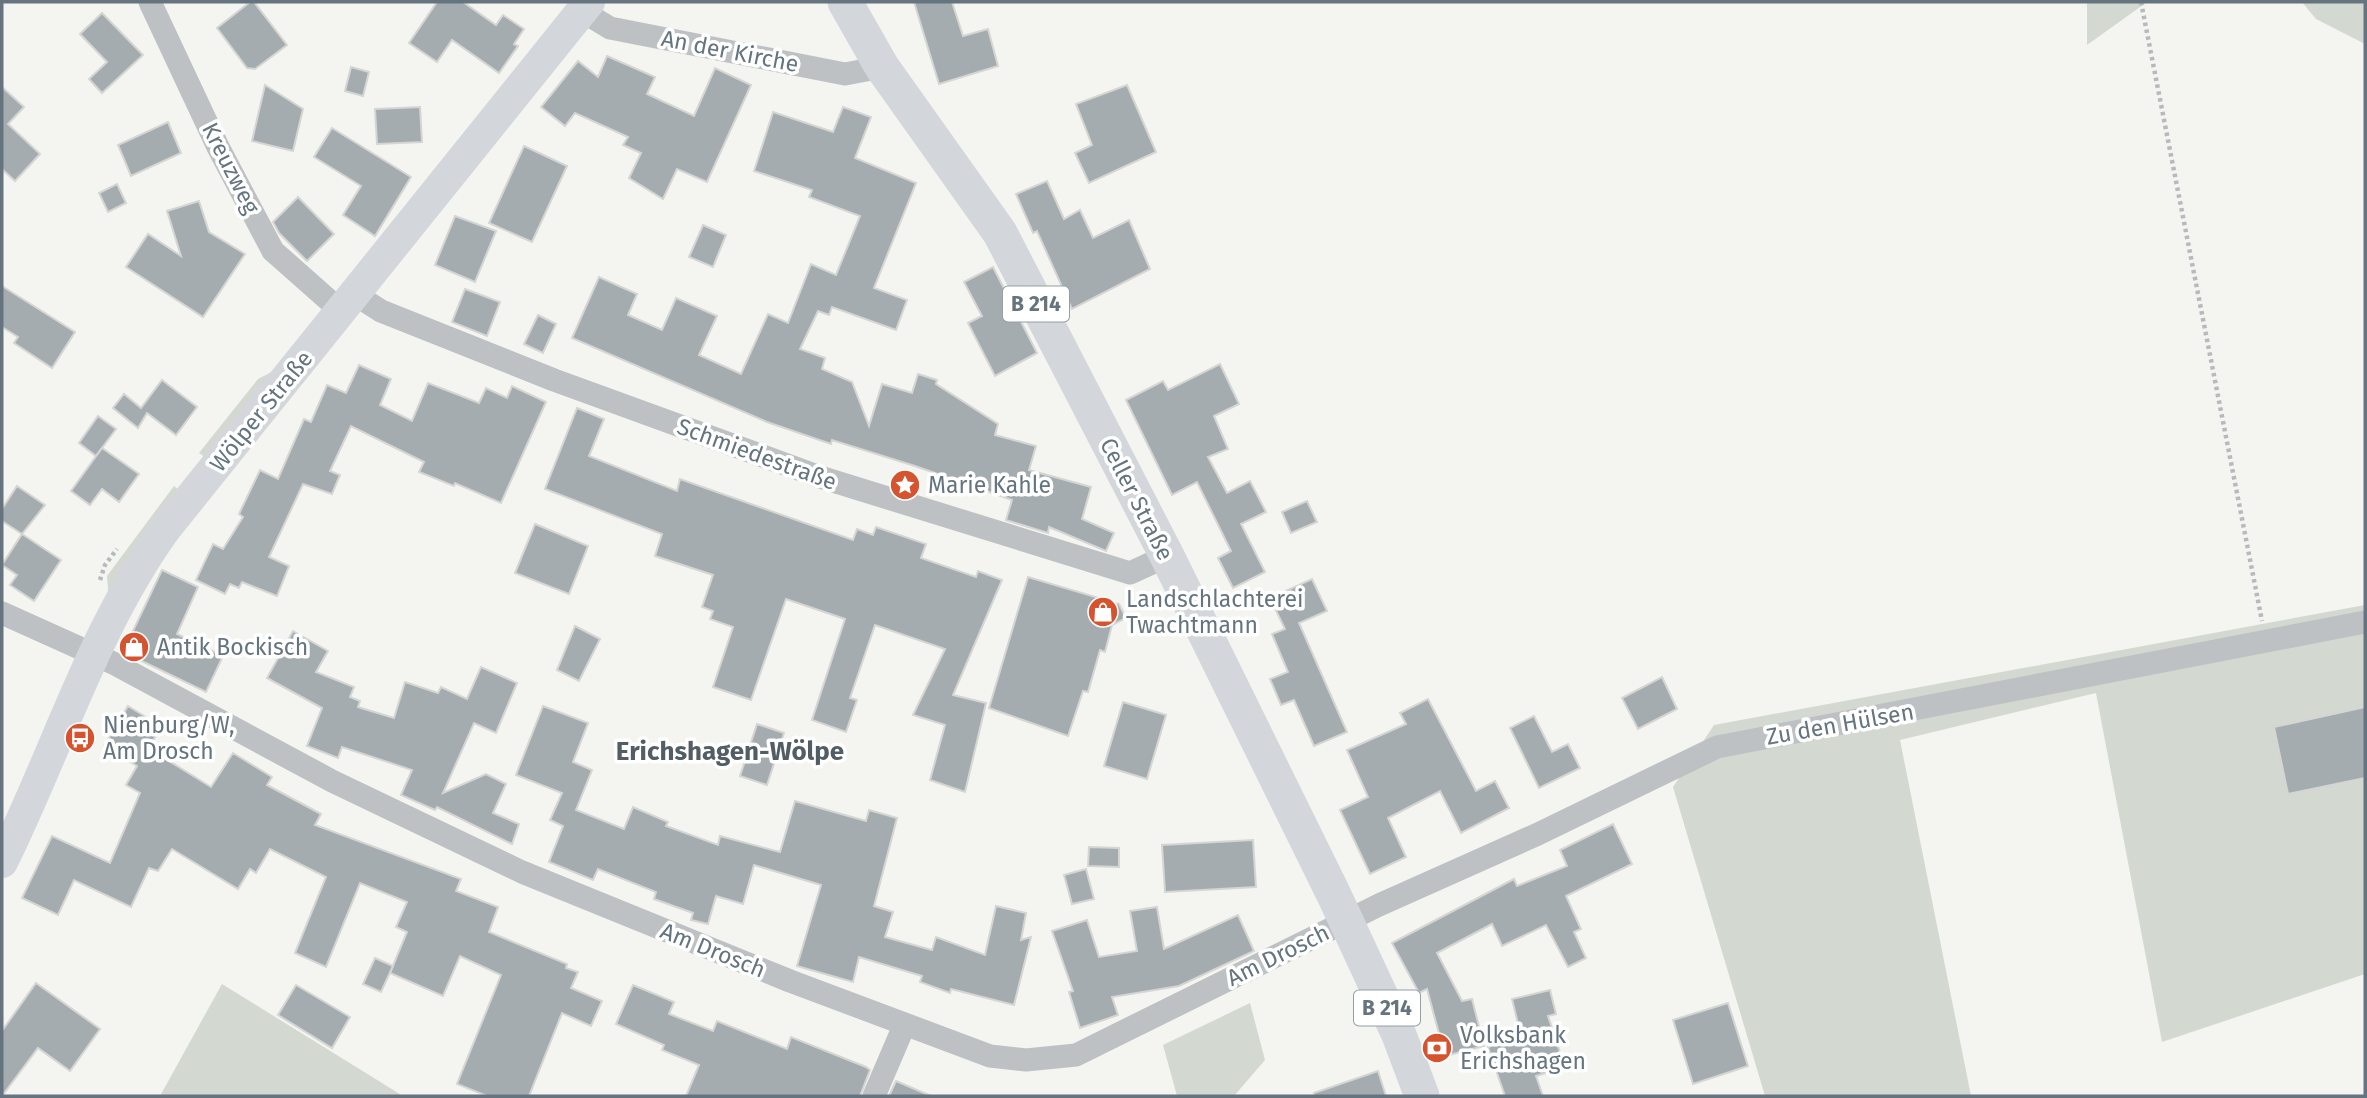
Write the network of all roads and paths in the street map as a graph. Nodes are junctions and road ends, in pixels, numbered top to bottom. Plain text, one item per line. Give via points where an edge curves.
1 (150, 2) edge
2 (845, 2) edge
3 (2141, 2) edge
4 (586, 7) edge
5 (882, 67) junction
6 (349, 303) junction
7 (1167, 555) junction
8 (2, 613) edge
9 (2365, 622) edge
10 (2266, 643) junction
11 (95, 654) junction
12 (2, 862) edge
13 (1347, 921) junction
14 (904, 1026) junction
15 (874, 1096) edge
16 (1422, 1096) edge

1 - 6 street, Kreuzweg via 218,147 274,251
2 - 5 main road, Celler Straße / B 214
3 - 10 path
4 - 5 street, An der Kirche via 610,28 845,74
4 - 6 street, Wölper Straße
5 - 7 main road, Celler Straße / B 214 via 1000,233
6 - 7 street, Schmiedestraße via 381,311 820,477 934,514 1130,573
6 - 11 street, Wölper Straße via 135,571
7 - 13 main road, Celler Straße / B 214
8 - 11 street, Am Drosch
9 - 10 street, Zu den Hülsen
10 - 13 street, Zu den Hülsen via 1717,747
11 - 12 street, Wölper Straße
11 - 14 street, Am Drosch via 442,836
13 - 14 street, Am Drosch via 1076,1055 1026,1060 990,1056
13 - 16 main road, Celler Straße / B 214
14 - 15 street

